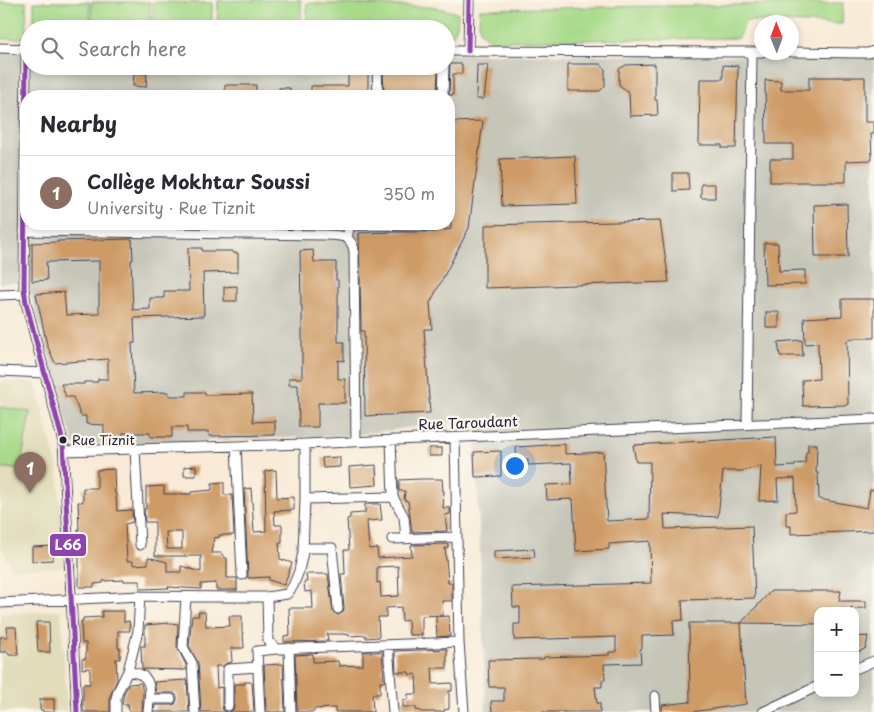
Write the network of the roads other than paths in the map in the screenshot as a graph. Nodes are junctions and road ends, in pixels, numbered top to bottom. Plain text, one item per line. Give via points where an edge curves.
1 (469, 0) edge
2 (0, 48) edge
3 (20, 49) edge
4 (455, 51) edge
5 (468, 51) junction
6 (874, 51) edge
7 (754, 52) edge
8 (799, 52) edge
9 (757, 60) edge
10 (27, 75) edge
11 (377, 75) edge
12 (444, 75) edge
13 (26, 90) edge
14 (378, 90) edge
15 (443, 90) edge
16 (349, 230) edge
17 (24, 231) joint
18 (347, 238) junction
19 (0, 294) edge
20 (24, 294) junction
21 (0, 371) edge
22 (44, 373) junction
23 (874, 419) edge
24 (748, 424) junction
25 (456, 438) junction
26 (391, 440) junction
27 (356, 441) junction
28 (305, 444) junction
29 (236, 446) junction
30 (136, 450) junction
31 (64, 451) junction
32 (393, 497) junction
33 (305, 499) junction
34 (457, 537) junction
35 (406, 538) junction
36 (392, 539) dead end
37 (140, 545) dead end
38 (303, 548) junction
39 (242, 575) dead end
40 (140, 596) junction
41 (267, 596) junction
42 (186, 597) junction
43 (72, 599) junction
44 (0, 603) edge
45 (338, 609) dead end
46 (459, 642) junction
47 (388, 645) junction
48 (289, 648) junction
49 (277, 649) junction
50 (874, 661) edge
51 (859, 667) edge
52 (258, 668) junction
53 (128, 671) junction
54 (814, 688) edge
55 (655, 696) dead end
56 (171, 699) dead end
57 (149, 700) junction
58 (228, 706) dead end
59 (77, 712) edge
60 (116, 712) edge
61 (148, 712) edge
62 (195, 712) edge
63 (260, 712) edge
64 (291, 712) edge
65 (393, 712) edge
66 (464, 712) edge
67 (656, 712) edge
68 (763, 712) edge

1 - 5 street
2 - 3 street
4 - 5 street
5 - 7 street
6 - 8 street
9 - 24 street
10 - 13 street
11 - 14 street
12 - 15 street
16 - 18 street
17 - 18 street via 326,235
17 - 20 street
18 - 27 street via 354,251
19 - 20 street
20 - 22 street
21 - 22 street
22 - 31 street
23 - 24 street, Rue Taroudant
24 - 25 street, Rue Taroudant
25 - 26 street, Rue Taroudant
25 - 34 street
26 - 27 street, Rue Taroudant
26 - 32 street
27 - 28 street, Rue Taroudant
28 - 29 street, Rue Taroudant
28 - 33 street
29 - 30 street, Rue Taroudant
29 - 39 street
30 - 31 street, Rue Taroudant
30 - 37 street
31 - 43 street
32 - 33 street
32 - 35 street via 404,517
33 - 38 street
34 - 35 street
34 - 46 street
35 - 36 street
38 - 41 street via 299,571 287,594
38 - 45 street via 332,548
40 - 42 street
40 - 43 street
40 - 53 street via 138,631
41 - 42 street
41 - 49 street via 268,641
42 - 62 street via 183,647 192,663
43 - 44 street
43 - 59 street
46 - 47 street
46 - 66 street
47 - 48 street
47 - 65 street
48 - 49 street
48 - 64 street
49 - 52 street via 257,651
50 - 51 street
52 - 58 street via 228,669
52 - 63 street
53 - 57 street via 148,681
53 - 60 street via 118,691
54 - 68 street
55 - 67 street
56 - 57 street
57 - 61 street

